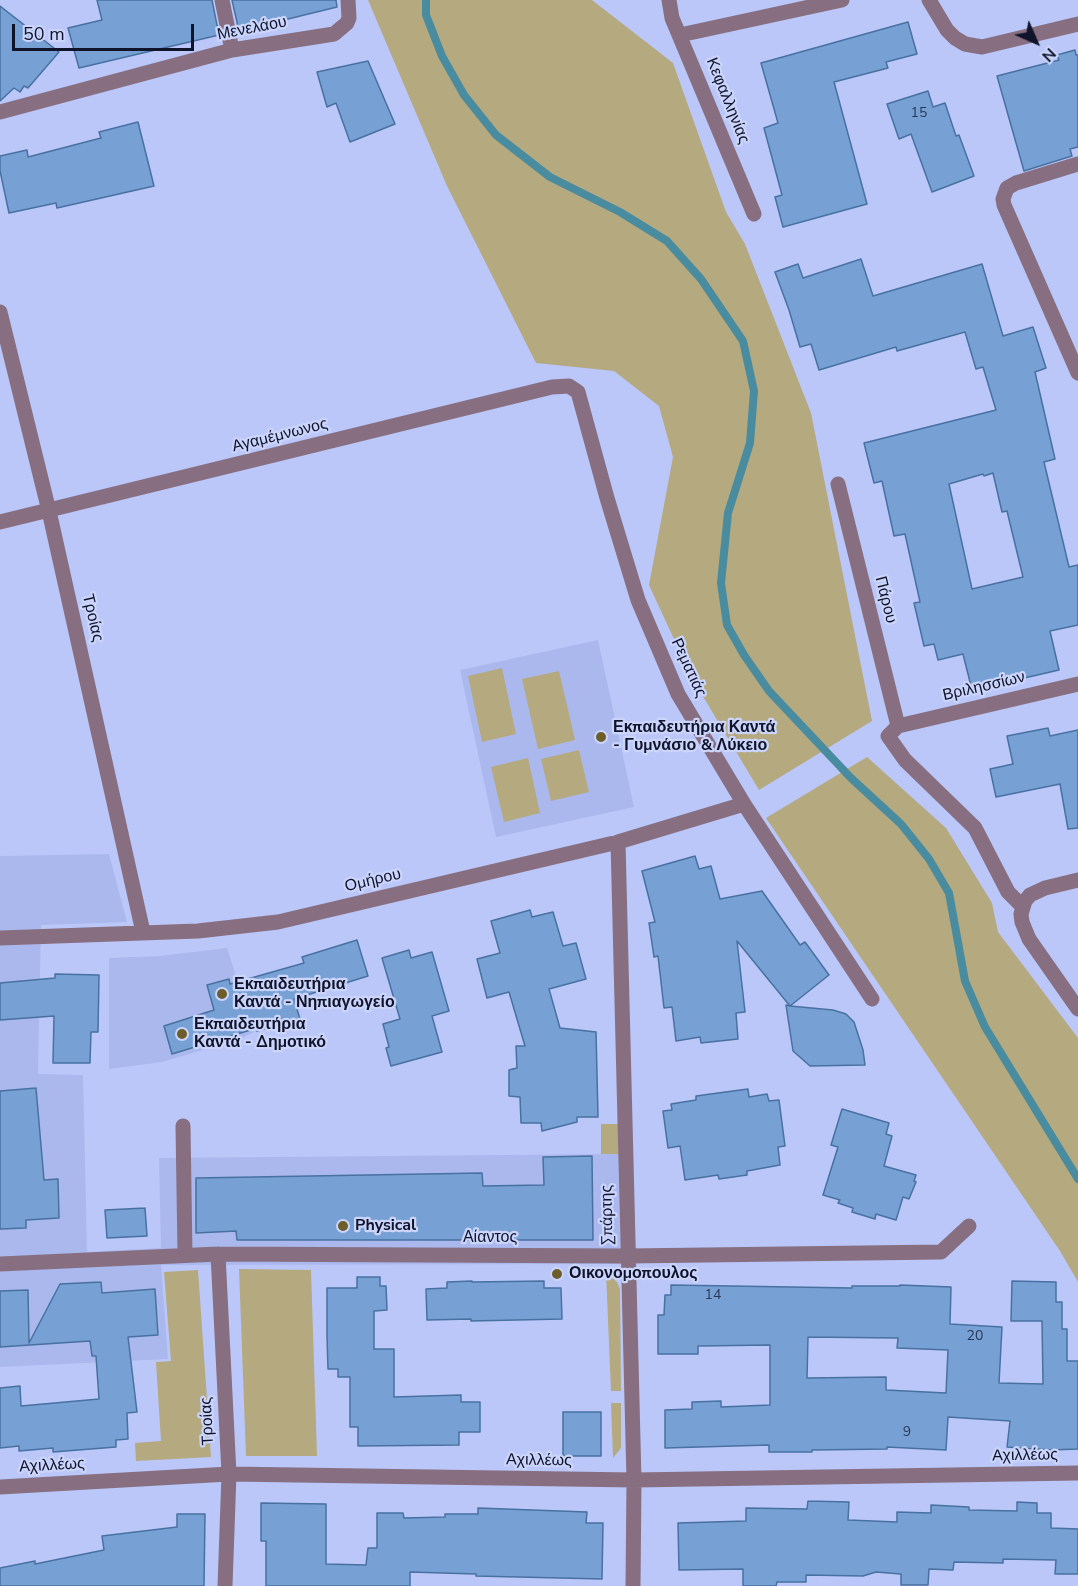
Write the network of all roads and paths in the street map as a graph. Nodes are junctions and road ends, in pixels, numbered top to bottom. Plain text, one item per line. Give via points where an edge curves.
1 (222, 0) edge
2 (348, 0) edge
3 (669, 0) edge
4 (842, 0) edge
5 (929, 0) edge
6 (1078, 24) edge
7 (680, 35) junction
8 (232, 50) junction
9 (0, 112) edge
10 (1078, 165) edge
11 (754, 214) dead end
12 (0, 312) edge
13 (1078, 373) edge
14 (569, 387) joint
15 (838, 483) dead end
16 (50, 511) junction
17 (0, 522) edge
18 (1078, 684) edge
19 (898, 726) junction
20 (744, 804) junction
21 (618, 842) junction
22 (1078, 880) edge
23 (1027, 901) junction
24 (143, 932) junction
25 (0, 938) edge
26 (872, 999) dead end
27 (1078, 1009) edge
28 (183, 1126) dead end
29 (969, 1226) dead end
30 (218, 1254) junction
31 (185, 1255) junction
32 (627, 1256) junction
33 (0, 1264) edge
34 (1078, 1473) edge
35 (229, 1474) junction
36 (634, 1480) junction
37 (0, 1487) edge
38 (225, 1586) edge
39 (633, 1586) edge

1 - 8 street
2 - 8 street, Μενελάου via 347,23 334,34
3 - 7 street, Κεφαλληνίας
4 - 7 street
5 - 6 street via 955,38 982,47
7 - 11 street, Κεφαλληνίας
8 - 9 street, Μενελάου
10 - 13 street via 1016,183 1004,194 1004,205
12 - 16 street, Τροίας
14 - 16 street, Αγαμέμνωνος via 552,387
14 - 20 street, Ρεματιάς via 578,392 638,600 678,694
15 - 19 street, Πάρου
16 - 17 street, Αγαμέμνωνος
16 - 24 street, Τροίας
18 - 19 street, Βριλησσίων
19 - 23 street, Πάρου via 888,736 904,760 975,828 1008,892
20 - 21 street, Ομήρου
20 - 26 street, Ρεματιάς
21 - 24 street, Ομήρου via 278,922 198,931
21 - 32 street, Σπάρτης
22 - 23 street via 1045,888
23 - 27 street via 1022,922 1029,939
24 - 25 street, Ομήρου
28 - 31 street
29 - 32 street, Αίαντος via 941,1252
30 - 31 street, Αίαντος
30 - 32 street, Αίαντος
30 - 35 street, Τροίας
31 - 33 street, Αίαντος
32 - 36 street, Σπάρτης
34 - 36 street, Αχιλλέως
35 - 36 street, Αχιλλέως
35 - 37 street, Αχιλλέως
35 - 38 street, Τροίας
36 - 39 street, Σπάρτης

